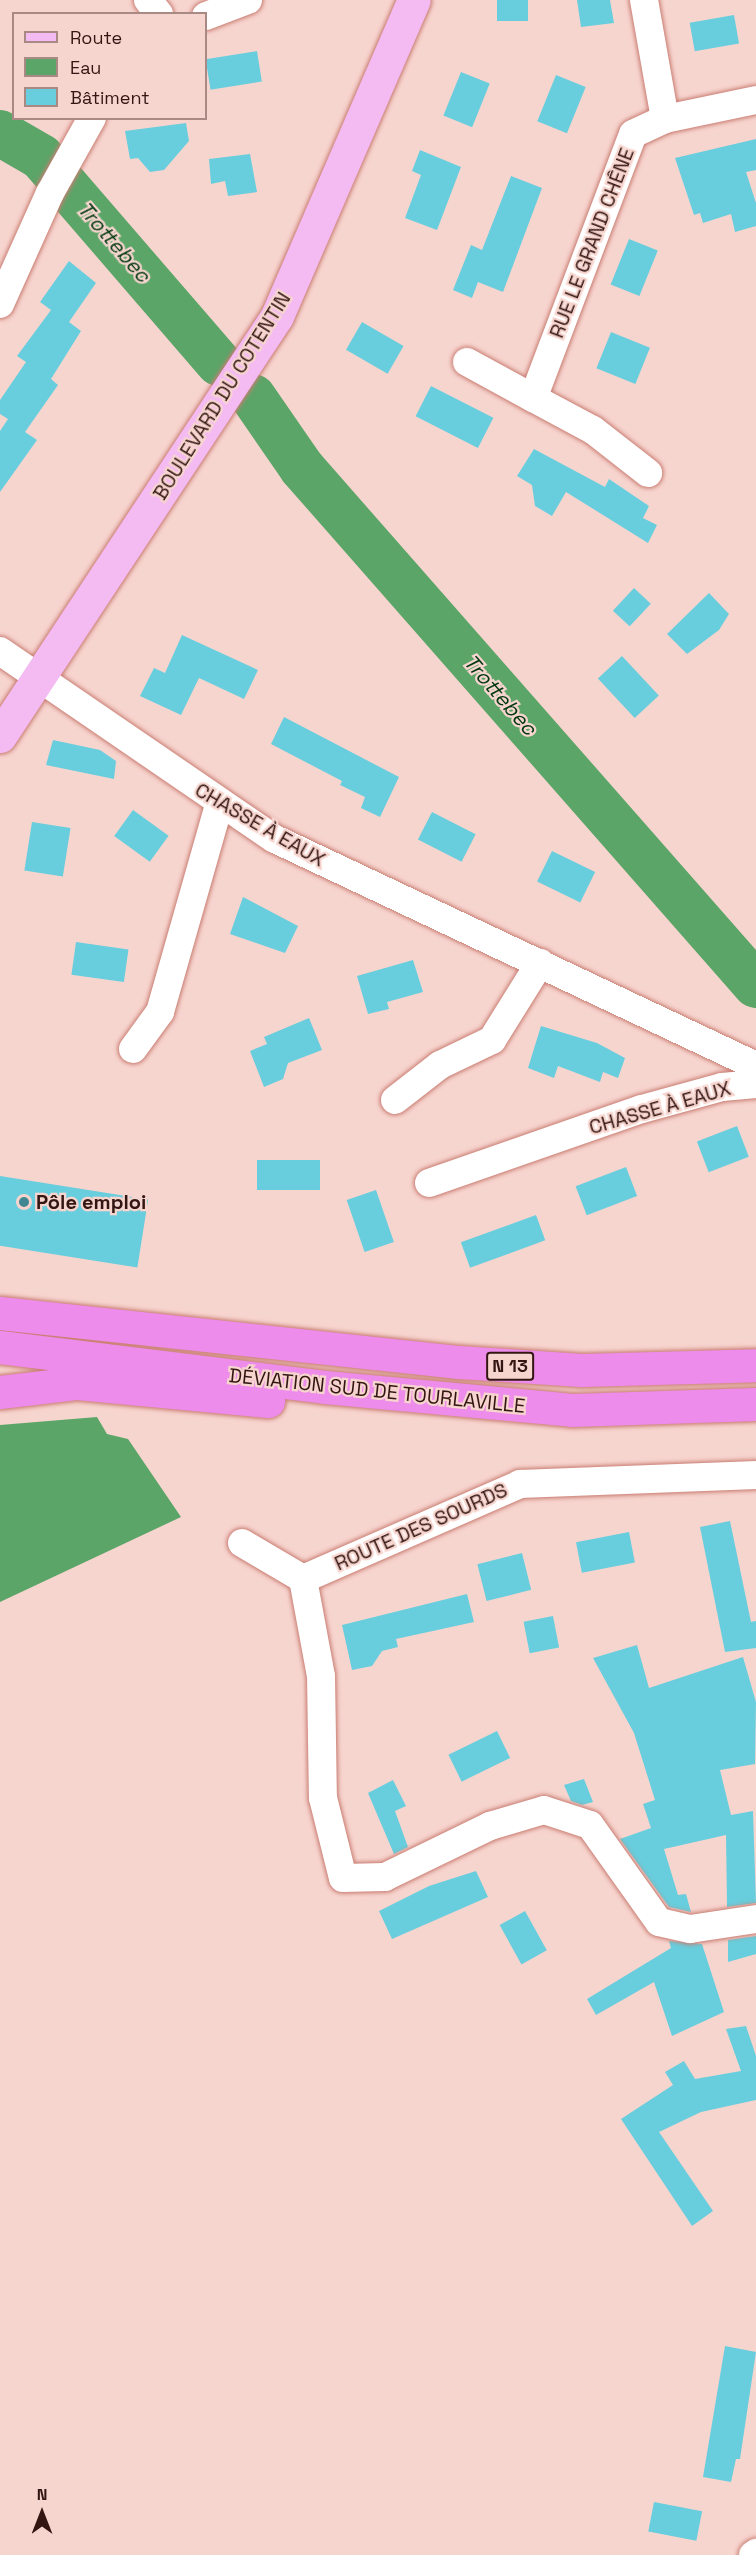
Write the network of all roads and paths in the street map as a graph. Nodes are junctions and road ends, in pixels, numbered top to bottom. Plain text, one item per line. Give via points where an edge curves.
1 (148, 0) edge
2 (248, 0) edge
3 (414, 0) edge
4 (644, 0) edge
5 (157, 12) edge
6 (207, 16) edge
7 (756, 100) edge
8 (665, 119) junction
9 (91, 120) edge
10 (0, 304) edge
11 (467, 362) dead end
12 (533, 398) junction
13 (648, 473) dead end
14 (0, 651) edge
15 (39, 678) junction
16 (0, 736) edge
17 (219, 805) junction
18 (540, 963) junction
19 (133, 1049) dead end
20 (756, 1066) edge
21 (756, 1084) edge
22 (395, 1100) dead end
23 (429, 1183) dead end
24 (0, 1313) edge
25 (0, 1347) edge
26 (756, 1365) edge
27 (325, 1388) junction
28 (0, 1392) edge
29 (756, 1404) edge
30 (756, 1475) edge
31 (243, 1543) dead end
32 (303, 1579) junction
33 (756, 1919) edge

1 - 5 street
2 - 6 street
3 - 15 main road, BOULEVARD DU COTENTIN via 277,316
4 - 8 street
7 - 8 street, RUE LE GRAND CHÊNE
8 - 12 street, RUE LE GRAND CHÊNE via 633,134
9 - 10 street via 53,187
11 - 12 street
12 - 13 street via 593,430
14 - 15 street, CHASSE À EAUX
15 - 16 main road, BOULEVARD DU COTENTIN
15 - 17 street, CHASSE À EAUX
17 - 18 street, CHASSE À EAUX via 338,870
17 - 19 street via 160,1012
18 - 20 street, CHASSE À EAUX
18 - 22 street via 492,1040 440,1065
21 - 23 street, CHASSE À EAUX via 722,1087 642,1109
24 - 26 highway, DÉVIATION SUD DE TOURLAVILLE / N 13 via 459,1362 582,1370
25 - 27 highway, DÉVIATION SUD DE TOURLAVILLE / N 13
27 - 28 highway, N 13 via 282,1401 77,1383
27 - 29 highway, DÉVIATION SUD DE TOURLAVILLE / N 13 via 572,1410
30 - 32 street, ROUTE DES SOURDS via 520,1484
31 - 32 street
32 - 33 street via 321,1676 323,1798 343,1878 385,1877 490,1826 544,1810 590,1825 659,1922 690,1929

